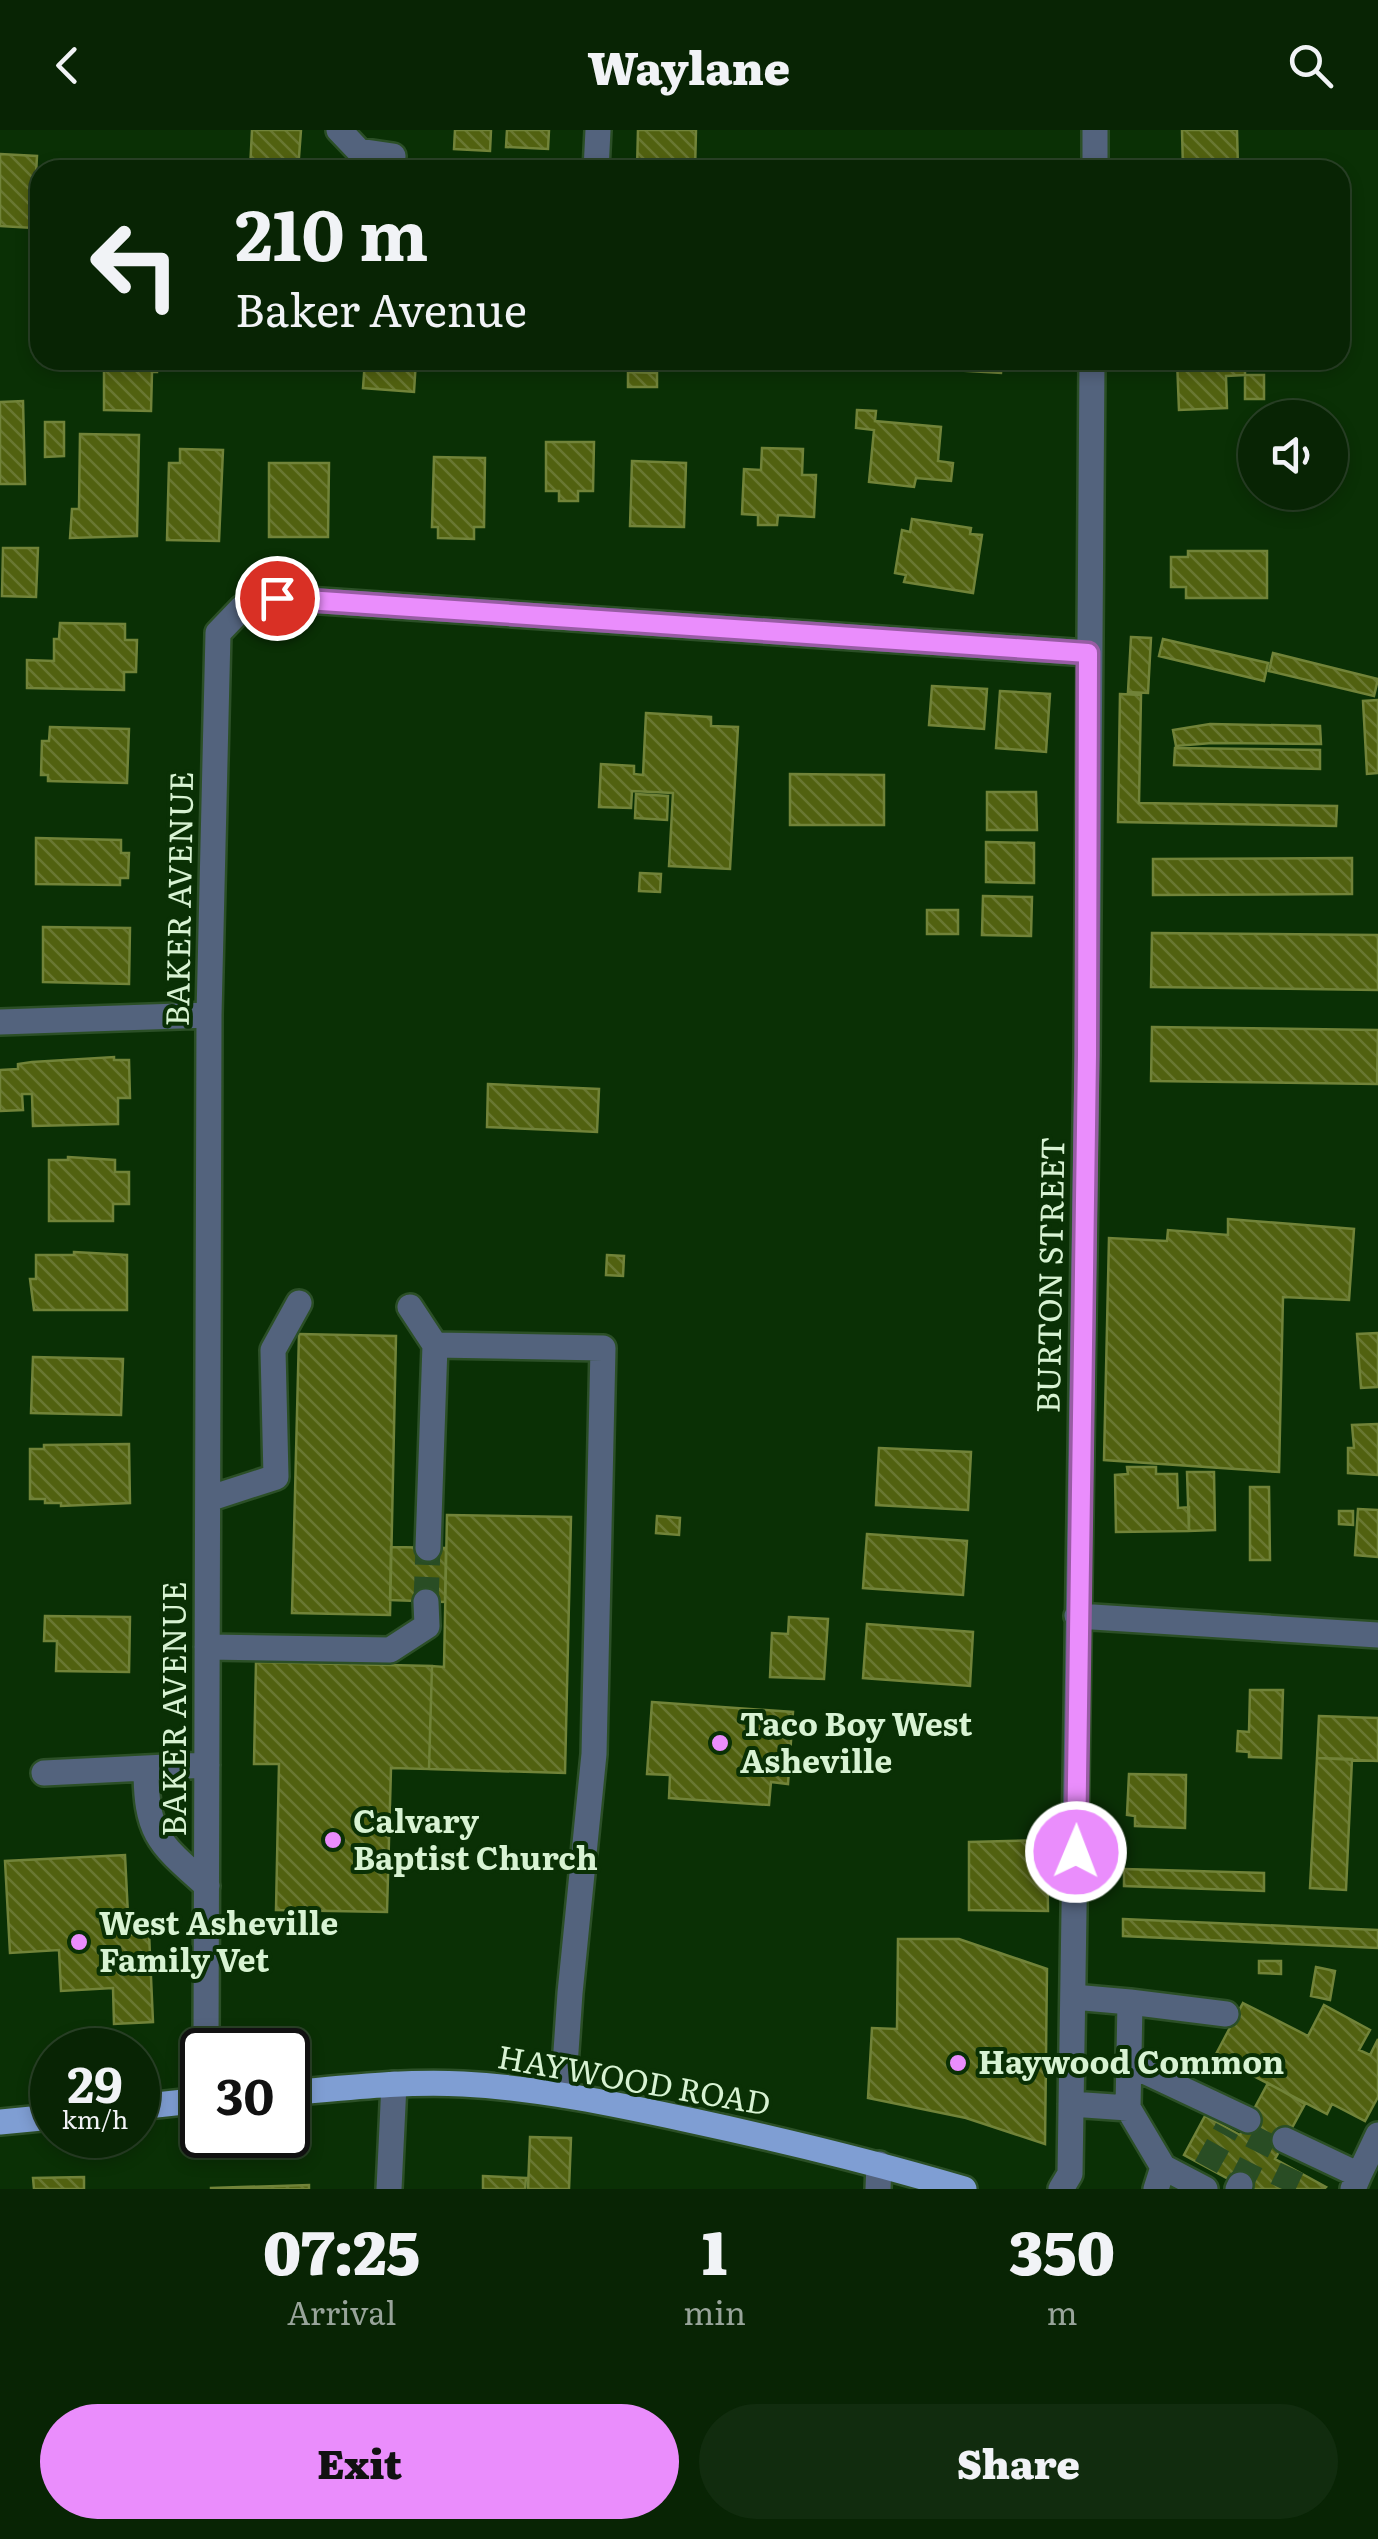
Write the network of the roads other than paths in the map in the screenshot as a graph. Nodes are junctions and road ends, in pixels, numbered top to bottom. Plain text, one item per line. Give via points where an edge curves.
1 (339, 130) edge
2 (598, 130) edge
3 (1095, 130) edge
4 (393, 156) dead end
5 (596, 160) edge
6 (1094, 160) edge
7 (1092, 370) edge
8 (1088, 653) junction
9 (209, 1016) junction
10 (0, 1022) edge
11 (298, 1304) dead end
12 (410, 1306) dead end
13 (434, 1344) junction
14 (208, 1499) junction
15 (428, 1548) tunnel mouth
16 (426, 1602) tunnel mouth
17 (1077, 1616) junction
18 (1378, 1635) edge
19 (207, 1646) junction
20 (207, 1765) junction
21 (146, 1768) junction
22 (44, 1772) dead end
23 (207, 1886) junction
24 (1073, 1997) junction
25 (1130, 2002) junction
26 (1226, 2014) dead end
27 (206, 2028) edge
28 (1128, 2064) junction
29 (394, 2084) junction
30 (310, 2091) edge
31 (563, 2095) junction
32 (1071, 2104) junction
33 (1128, 2108) junction
34 (30, 2119) edge
35 (1237, 2121) dead end
36 (0, 2122) edge
37 (1378, 2134) edge
38 (1293, 2152) dead end
39 (878, 2176) edge
40 (1160, 2178) edge
41 (1202, 2180) edge
42 (1356, 2182) edge
43 (389, 2189) edge
44 (964, 2189) edge
45 (1062, 2189) edge

1 - 4 street via 359,151
2 - 5 street
3 - 6 street
7 - 8 street, BURTON STREET
8 - 9 street, BAKER AVENUE via 277,598 242,608 218,633
8 - 17 street, BURTON STREET
9 - 10 street
9 - 14 street, BAKER AVENUE
11 - 14 street via 273,1350 276,1477
12 - 13 street
13 - 15 street
13 - 31 street via 603,1348 594,1754
14 - 19 street, BAKER AVENUE
16 - 19 street via 427,1626 390,1650
17 - 18 street
17 - 24 street, BURTON STREET
19 - 20 street, BAKER AVENUE
20 - 21 street
20 - 23 street, BAKER AVENUE
21 - 22 street
21 - 23 street via 152,1830
23 - 27 street, BAKER AVENUE
24 - 25 street
24 - 32 street, BURTON STREET
25 - 26 street
25 - 28 street
28 - 33 street
28 - 35 street
29 - 30 main road, HAYWOOD ROAD
29 - 31 main road, HAYWOOD ROAD
29 - 43 street
31 - 39 main road, HAYWOOD ROAD via 758,2134
32 - 33 street
32 - 45 street, BURTON STREET via 1070,2174
33 - 40 street
34 - 36 main road
37 - 42 street
38 - 42 street
39 - 44 main road, HAYWOOD ROAD
40 - 41 street

